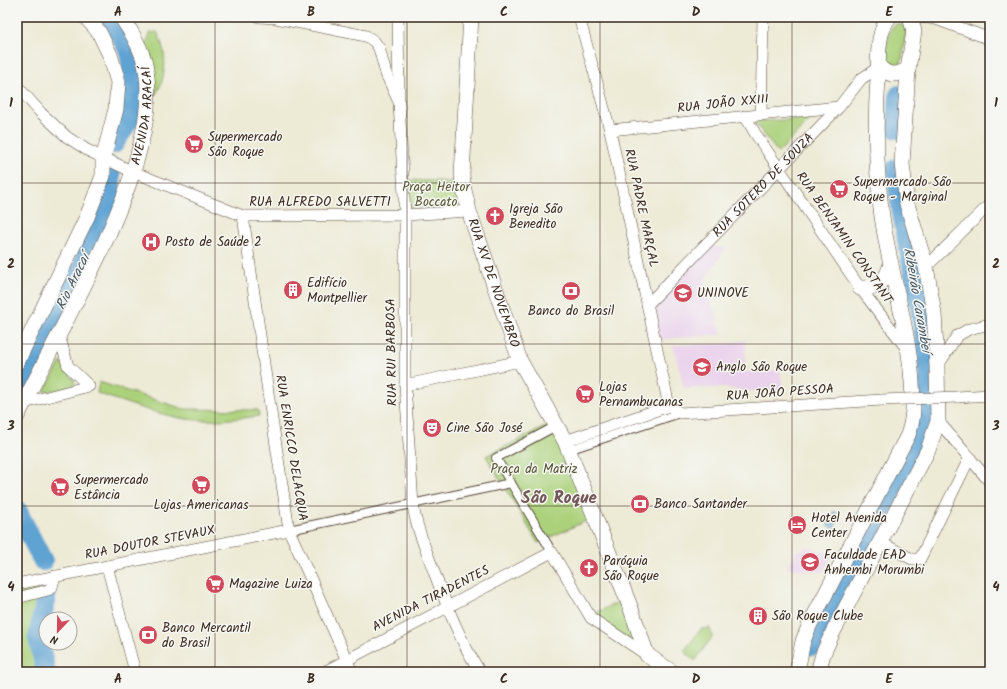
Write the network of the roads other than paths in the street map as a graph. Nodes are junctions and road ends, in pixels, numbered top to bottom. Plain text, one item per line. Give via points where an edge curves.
1 (86, 17) edge
2 (121, 17) edge
3 (259, 17) edge
4 (398, 17) edge
5 (471, 17) edge
6 (579, 17) edge
7 (762, 17) edge
8 (881, 17) edge
9 (889, 17) edge
10 (276, 18) edge
11 (914, 20) edge
12 (880, 40) junction
13 (990, 40) edge
14 (879, 67) junction
15 (908, 69) junction
16 (17, 86) edge
17 (399, 102) junction
18 (838, 107) junction
19 (761, 114) junction
20 (746, 116) junction
21 (610, 130) junction
22 (105, 160) junction
23 (780, 168) junction
24 (129, 170) junction
25 (990, 204) edge
26 (469, 211) junction
27 (405, 215) junction
28 (243, 216) junction
29 (891, 263) junction
30 (926, 266) junction
31 (860, 288) junction
32 (647, 305) junction
33 (990, 324) edge
34 (59, 335) junction
35 (909, 353) junction
36 (520, 361) junction
37 (17, 362) edge
38 (937, 367) junction
39 (405, 385) junction
40 (990, 395) edge
41 (669, 406) junction
42 (20, 410) edge
43 (680, 414) junction
44 (938, 421) junction
45 (556, 426) junction
46 (567, 446) junction
47 (970, 457) junction
48 (990, 482) edge
49 (511, 483) junction
50 (413, 505) junction
51 (289, 530) junction
52 (880, 542) junction
53 (552, 552) junction
54 (107, 566) junction
55 (55, 576) junction
56 (17, 584) edge
57 (17, 598) edge
58 (447, 607) junction
59 (647, 655) junction
60 (347, 659) junction
61 (135, 672) edge
62 (324, 672) edge
63 (352, 672) edge
64 (480, 672) edge
65 (672, 672) edge
66 (797, 672) edge
67 (818, 672) edge

1 - 22 main road, AVENIDA ARACAÍ via 99,32 113,60 118,82 116,109
2 - 24 main road, AVENIDA ARACAÍ via 143,58 147,89 145,120
3 - 10 street
4 - 17 street, RUA RUI BARBOSA
5 - 26 main road, RUA XV DE NOVEMBRO via 462,174
6 - 21 street, RUA PADRE MARÇAL
7 - 19 street
8 - 12 street
9 - 12 main road
10 - 17 street via 358,34 374,41
11 - 13 street via 936,19
11 - 15 main road
12 - 14 main road
14 - 15 main road via 892,76
14 - 18 street, RUA SOTERO DE SOUZA via 861,79
14 - 29 main road via 878,172 881,209
15 - 30 main road via 902,164 907,204
16 - 22 street, RUA ALFREDO SALVETTI via 67,137
17 - 27 street, RUA RUI BARBOSA
18 - 19 street, RUA JOÃO XXIII
18 - 23 street, RUA SOTERO DE SOUZA
19 - 20 street, RUA JOÃO XXIII
20 - 21 street, RUA JOÃO XXIII
20 - 23 street, RUA BENJAMIN CONSTANT
21 - 32 street, RUA PADRE MARÇAL
22 - 24 street, RUA ALFREDO SALVETTI
22 - 37 main road, AVENIDA ARACAÍ via 103,176 87,217
23 - 31 street, RUA BENJAMIN CONSTANT
23 - 32 street, RUA SOTERO DE SOUZA
24 - 28 street, RUA ALFREDO SALVETTI
24 - 34 main road, AVENIDA ARACAÍ via 126,196 94,267
25 - 30 street
26 - 27 street, RUA ALFREDO SALVETTI
26 - 36 main road, RUA XV DE NOVEMBRO
27 - 28 street, RUA ALFREDO SALVETTI
27 - 39 street, RUA RUI BARBOSA
28 - 51 street, RUA ENRICCO DELACQUA
29 - 31 main road via 882,284
29 - 35 main road
30 - 38 main road via 934,313
31 - 35 street, RUA BENJAMIN CONSTANT via 903,341
32 - 41 street, RUA PADRE MARÇAL
33 - 38 street via 968,329 957,336
34 - 42 main road, AVENIDA ARACAÍ
34 - 42 street via 68,366 89,386
35 - 66 main road via 913,421 810,624 803,641
36 - 39 street
36 - 45 main road, RUA XV DE NOVEMBRO
38 - 44 main road
39 - 50 street, RUA RUI BARBOSA
40 - 43 street, RUA JOÃO PESSOA, bridge
41 - 43 street
41 - 46 street
43 - 46 street, RUA JOÃO PESSOA
44 - 47 street
44 - 52 main road via 928,450
45 - 46 main road, RUA XV DE NOVEMBRO
45 - 49 street via 496,458
46 - 59 main road, RUA XV DE NOVEMBRO
47 - 48 street
47 - 52 street via 920,559 912,559
49 - 50 street
49 - 53 street
50 - 51 street
50 - 58 street, RUA RUI BARBOSA via 416,523
51 - 54 street, RUA DOUTOR STEVAUX
51 - 60 street, RUA ENRICCO DELACQUA
52 - 67 main road via 832,634
53 - 58 street, AVENIDA TIRADENTES
53 - 59 street via 591,618
54 - 55 street, RUA DOUTOR STEVAUX
54 - 61 street
55 - 56 street, RUA DOUTOR STEVAUX
55 - 57 street via 48,590
58 - 60 street, AVENIDA TIRADENTES
58 - 64 street, RUA RUI BARBOSA via 471,659
59 - 65 main road
60 - 62 street, AVENIDA TIRADENTES
60 - 63 street, RUA ENRICCO DELACQUA

